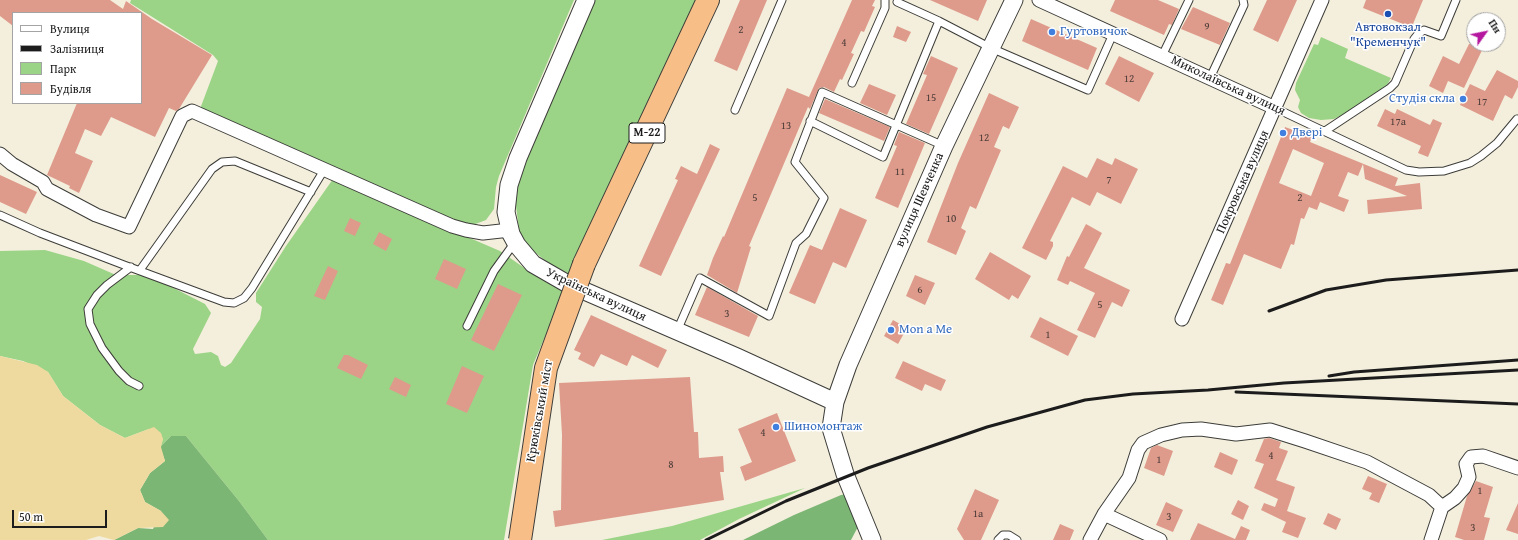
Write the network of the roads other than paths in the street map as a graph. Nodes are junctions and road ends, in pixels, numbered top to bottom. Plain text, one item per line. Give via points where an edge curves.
1 (586, 0) edge
2 (708, 0) edge
3 (782, 0) edge
4 (886, 0) edge
5 (1014, 0) edge
6 (1039, 0) edge
7 (1189, 0) edge
8 (1243, 0) edge
9 (1322, 0) edge
10 (1456, 0) edge
11 (897, 2) dead end
12 (939, 21) junction
13 (1113, 34) junction
14 (991, 48) junction
15 (1162, 56) junction
16 (1210, 78) junction
17 (852, 83) dead end
18 (1276, 108) junction
19 (735, 110) dead end
20 (1517, 119) dead end
21 (810, 121) junction
22 (896, 124) junction
23 (1325, 132) junction
24 (944, 146) junction
25 (0, 154) edge
26 (324, 170) junction
27 (311, 192) junction
28 (0, 215) edge
29 (513, 236) junction
30 (131, 268) junction
31 (140, 270) junction
32 (1182, 319) dead end
33 (467, 326) dead end
34 (677, 331) junction
35 (139, 386) dead end
36 (835, 402) junction
37 (1518, 468) edge
38 (1442, 507) junction
39 (1104, 514) junction
40 (520, 540) edge
41 (872, 540) edge
42 (998, 540) edge
43 (1017, 540) edge
44 (1090, 540) edge
45 (1160, 540) edge
46 (1431, 540) edge

1 - 29 street, Українська вулиця via 518,158 506,199 506,212
2 - 40 highway, Крюківський міст / М-22, bridge via 584,264 546,368
3 - 19 lane
4 - 17 lane via 885,8
5 - 14 street, вулиця Шевченка
6 - 13 street, Миколаївська вулиця
7 - 15 lane
8 - 16 lane via 1244,4
9 - 18 street, Покровська вулиця
10 - 23 lane via 1441,36 1424,30 1418,34 1395,83
11 - 12 lane
12 - 14 lane
12 - 22 lane
13 - 14 lane via 1088,90
13 - 15 street, Миколаївська вулиця
14 - 24 street, вулиця Шевченка
15 - 16 street, Миколаївська вулиця
16 - 18 street, Миколаївська вулиця
18 - 23 lane, Миколаївська вулиця
18 - 32 street, Покровська вулиця
20 - 23 lane, Миколаївська вулиця via 1497,143 1481,156 1457,168 1431,172 1406,170
21 - 22 lane via 822,92
21 - 22 lane via 883,156
21 - 34 lane via 795,162 824,198 806,234 796,243 769,316 700,278
22 - 24 lane
24 - 36 street, вулиця Шевченка via 848,365
25 - 26 street via 43,182 47,189 96,215 129,227 182,116 192,111
26 - 27 lane
26 - 29 street via 466,230
27 - 31 lane via 235,161 222,162 212,169
27 - 31 lane via 252,288 244,298 234,303 224,302
28 - 30 lane
29 - 33 lane
29 - 34 street, Українська вулиця via 534,264 550,274
30 - 31 lane
30 - 35 lane via 107,285 88,310 90,324 102,348 119,371
34 - 36 street, Українська вулиця
36 - 41 street, вулиця Шевченка via 831,428 845,474
37 - 38 street via 1483,456 1471,457 1466,464 1469,477 1464,488
38 - 39 street via 1429,495 1367,462 1305,441 1270,430 1236,434 1201,429 1160,435 1143,443 1138,450 1129,478
38 - 46 street
39 - 44 street
39 - 45 street
42 - 43 lane via 1003,535 1009,535

